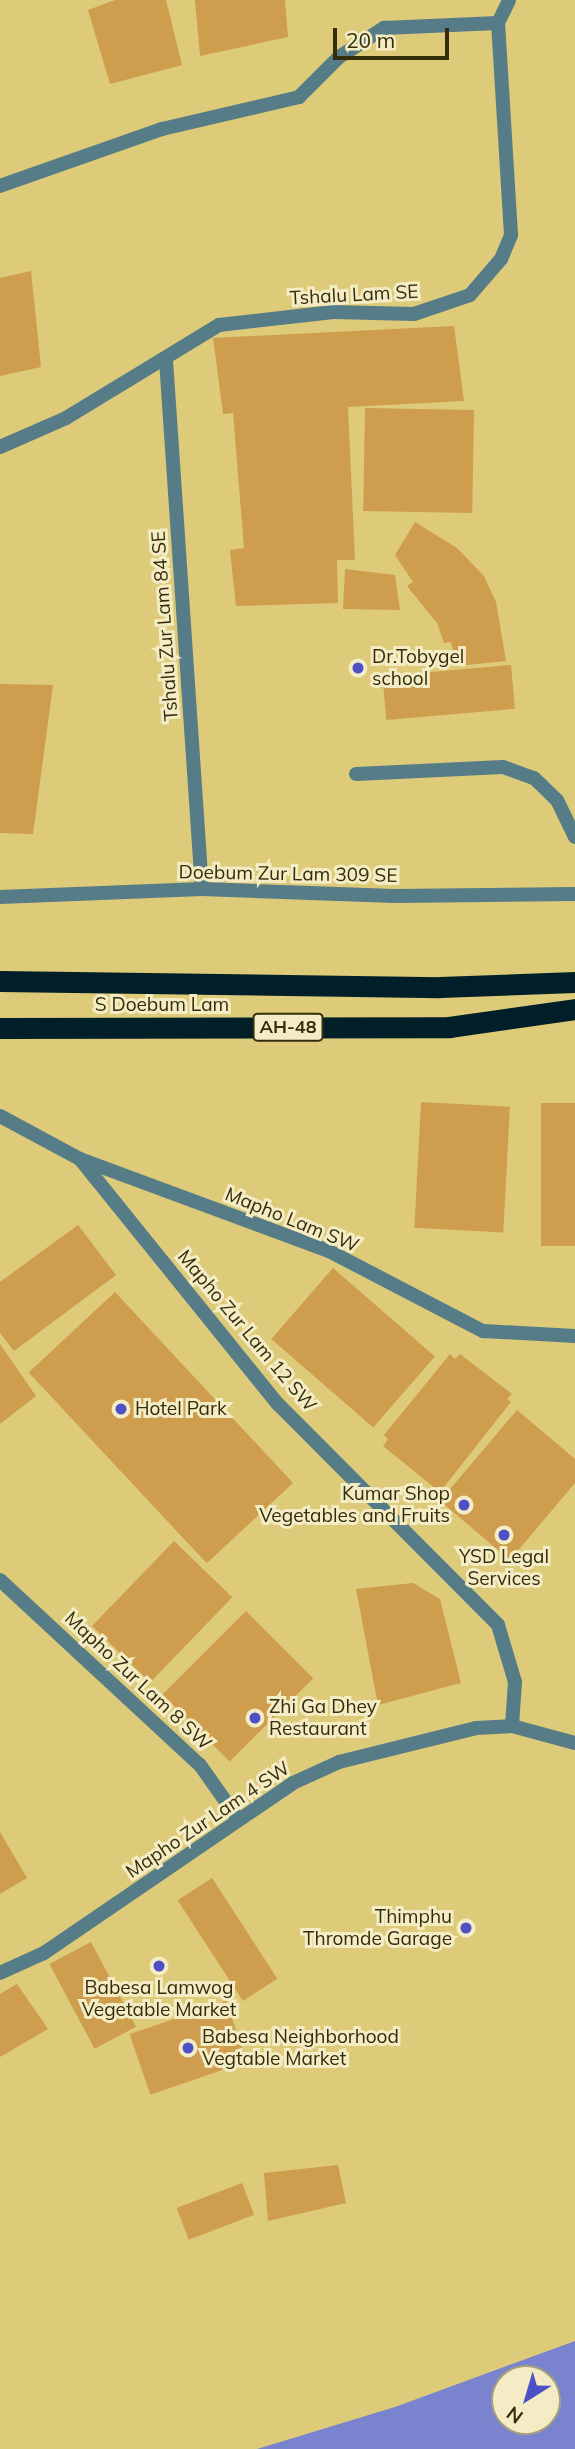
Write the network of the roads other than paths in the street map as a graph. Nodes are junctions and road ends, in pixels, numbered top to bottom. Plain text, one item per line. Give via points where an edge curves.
1 (509, 0) edge
2 (498, 23) junction
3 (0, 186) edge
4 (166, 360) junction
5 (0, 447) edge
6 (356, 774) dead end
7 (575, 837) edge
8 (202, 889) junction
9 (575, 894) edge
10 (0, 897) edge
11 (0, 981) edge
12 (575, 982) edge
13 (575, 1009) edge
14 (0, 1028) edge
15 (0, 1116) edge
16 (80, 1159) junction
17 (575, 1336) edge
18 (0, 1580) edge
19 (512, 1726) junction
20 (575, 1743) edge
21 (239, 1820) junction
22 (0, 1973) edge

1 - 2 street, Tshalu Lam SE
2 - 3 street via 384,28 339,57 299,97 162,130
2 - 4 street, Tshalu Lam SE via 511,235 501,259 477,288 446,306 414,314 333,312 219,325
4 - 5 street, Tshalu Lam SE via 66,418
4 - 8 street, Tshalu Zur Lam 84 SE
6 - 7 street via 503,768 534,778 550,793
8 - 9 street, Doebum Zur Lam 309 SE via 394,896
8 - 10 street, Doebum Zur Lam 309 SE
11 - 12 highway, S Doebum Lam / AH-48 via 440,987
13 - 14 highway, S Doebum Lam / AH-48 via 449,1027
15 - 16 street, Mapho Lam SW
16 - 17 street, Mapho Lam SW via 328,1251 483,1331
16 - 19 street, Mapho Zur Lam 12 SW via 278,1404 498,1625 515,1682
18 - 21 street, Mapho Zur Lam 8 SW via 200,1765
19 - 20 street, Mapho Zur Lam 4 SW
19 - 21 street, Mapho Zur Lam 4 SW via 476,1728 339,1762 293,1783
21 - 22 street, Mapho Zur Lam 4 SW via 44,1953

